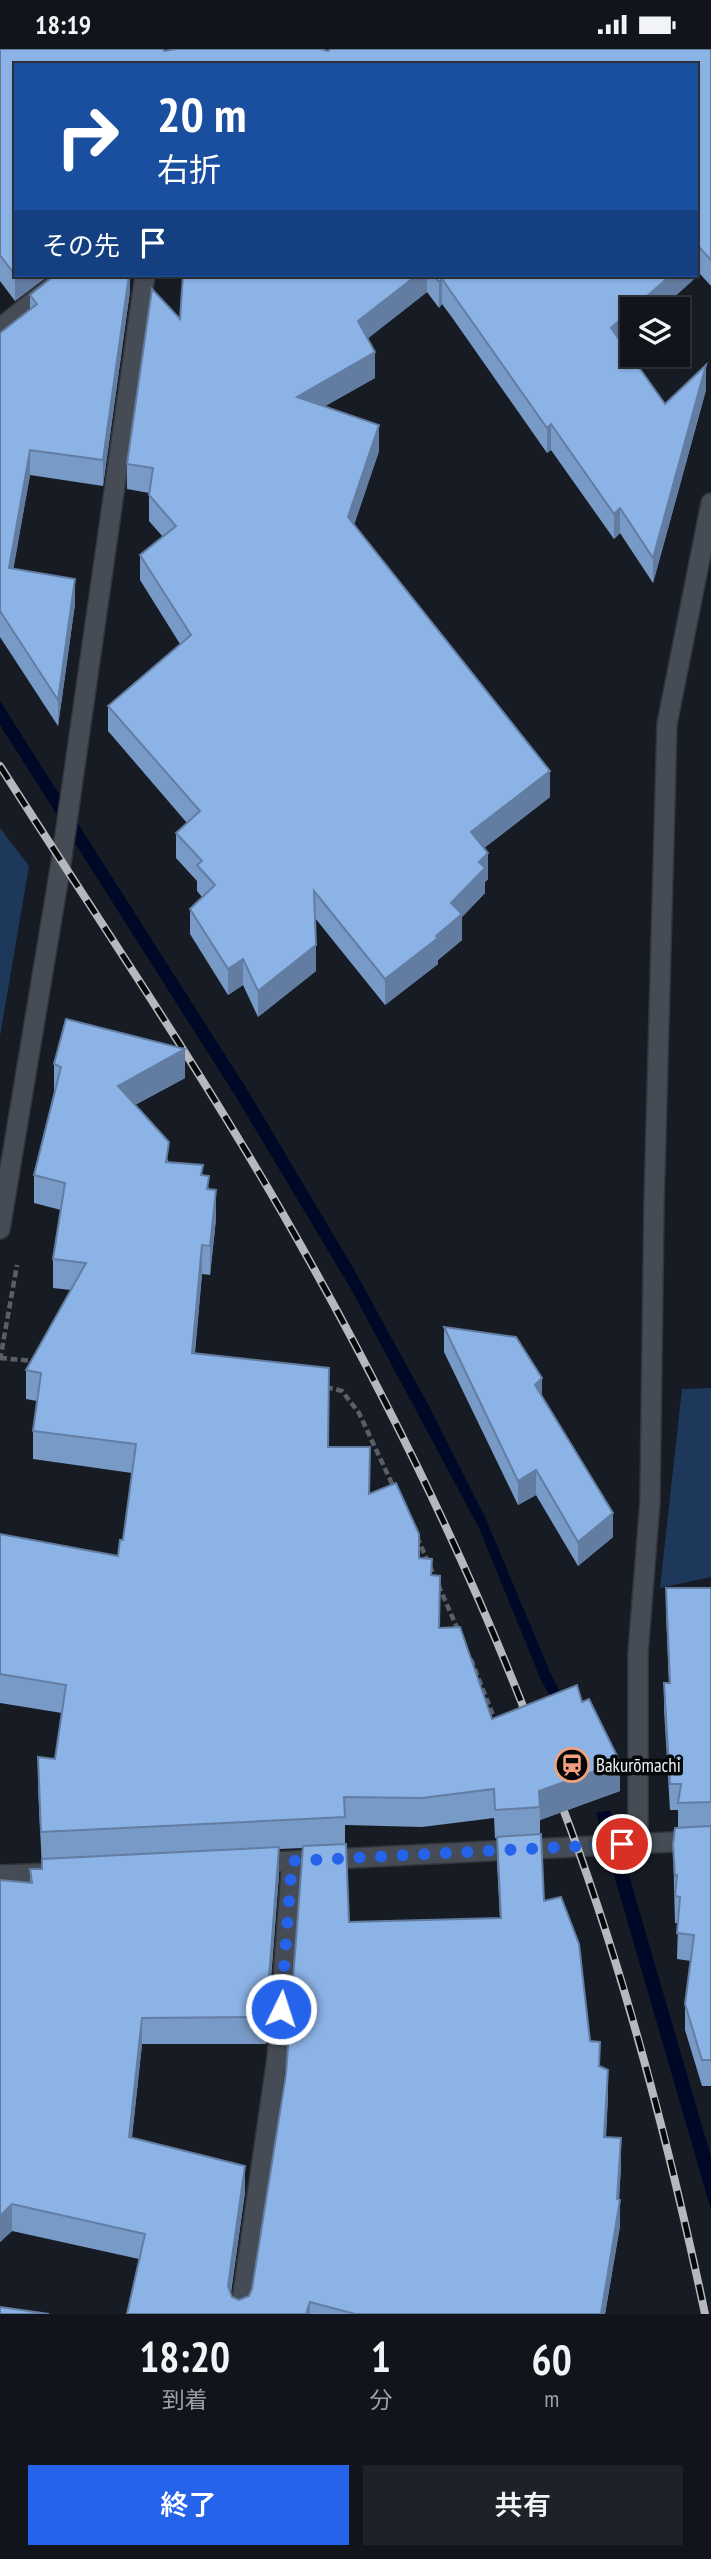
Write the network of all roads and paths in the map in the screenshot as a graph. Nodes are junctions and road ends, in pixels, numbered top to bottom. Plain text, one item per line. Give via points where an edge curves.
1 (64, 277) edge
2 (145, 277) edge
3 (0, 328) edge
4 (711, 503) edge
5 (0, 1229) edge
6 (1, 1358) edge
7 (42, 1362) edge
8 (317, 1386) edge
9 (400, 1499) edge
10 (417, 1537) edge
11 (461, 1638) edge
12 (467, 1651) edge
13 (497, 1726) edge
14 (711, 1840) edge
15 (630, 1843) junction
16 (292, 1861) junction
17 (236, 1864) edge
18 (69, 1872) edge
19 (0, 1875) edge
20 (240, 2314) edge

1 - 3 street
2 - 5 street via 71,801
4 - 15 street via 667,724 650,1500
6 - 7 path
8 - 9 path via 342,1391 359,1413
10 - 11 path
12 - 13 path
14 - 15 street
15 - 16 street
16 - 17 street
16 - 20 street via 277,2058
18 - 19 street

